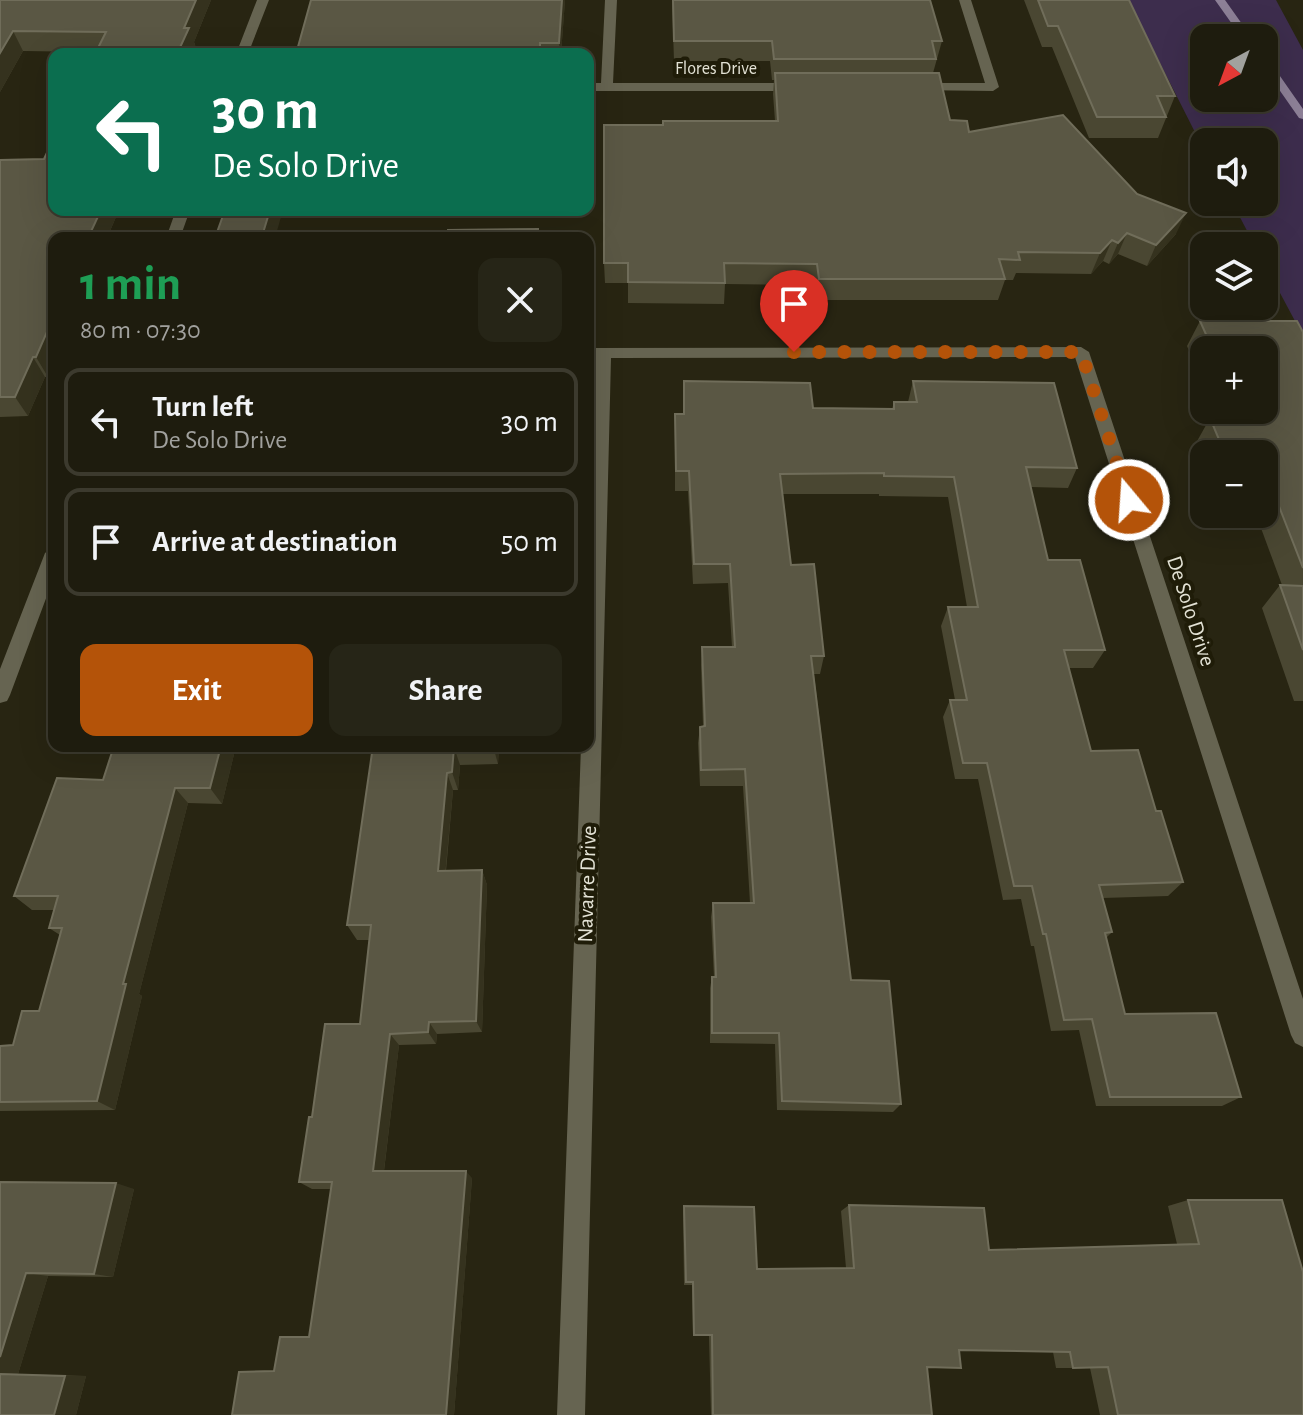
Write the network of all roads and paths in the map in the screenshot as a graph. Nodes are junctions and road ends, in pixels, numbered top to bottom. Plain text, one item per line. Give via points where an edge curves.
1 (263, 0) edge
2 (611, 0) edge
3 (965, 0) edge
4 (244, 48) edge
5 (594, 87) edge
6 (607, 87) junction
7 (808, 87) edge
8 (900, 87) edge
9 (596, 353) edge
10 (594, 438) edge
11 (48, 569) edge
12 (0, 695) edge
13 (587, 752) edge
14 (1303, 1035) edge
15 (571, 1415) edge

1 - 4 street
2 - 6 street
3 - 8 street via 993,87
5 - 6 street, Flores Drive
6 - 7 street, Flores Drive
9 - 10 street, Navarre Drive
9 - 14 street, De Solo Drive via 1081,352
11 - 12 street
13 - 15 street, Navarre Drive

